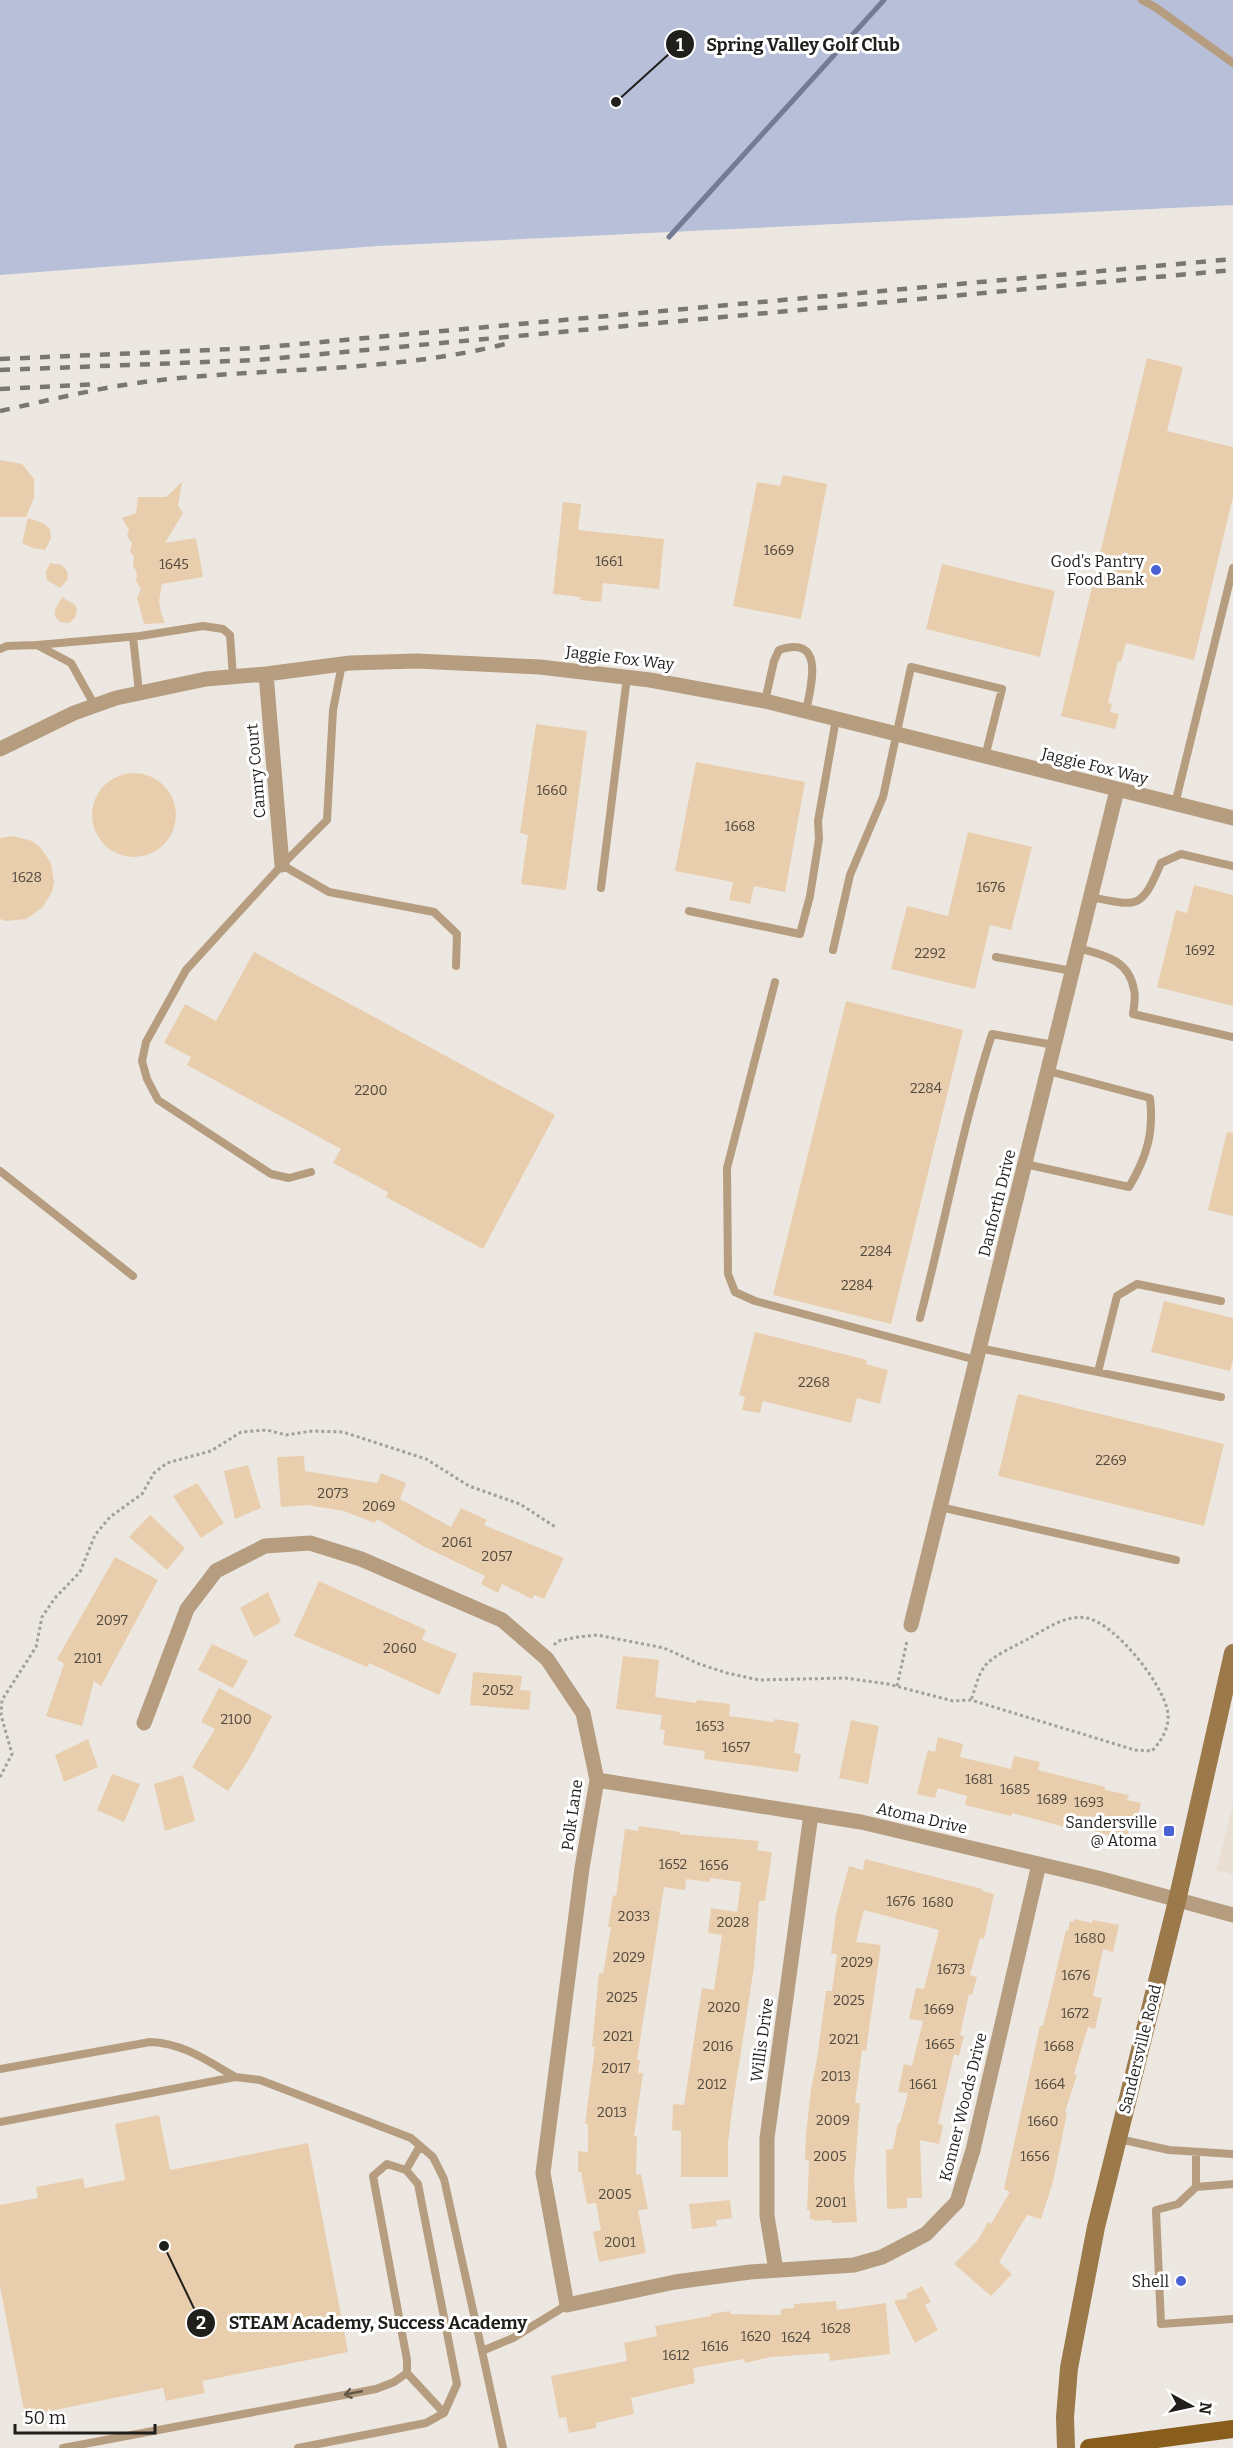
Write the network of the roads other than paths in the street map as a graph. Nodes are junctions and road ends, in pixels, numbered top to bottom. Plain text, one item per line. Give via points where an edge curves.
1 (1142, 0) edge
2 (1233, 63) edge
3 (1233, 568) edge
4 (133, 637) junction
5 (37, 645) junction
6 (0, 649) edge
7 (342, 664) junction
8 (266, 674) junction
9 (233, 677) junction
10 (627, 677) junction
11 (139, 692) junction
12 (765, 700) junction
13 (95, 706) junction
14 (806, 711) junction
15 (836, 719) junction
16 (895, 734) junction
17 (0, 749) edge
18 (985, 757) junction
19 (1117, 790) junction
20 (1175, 804) junction
21 (1233, 818) edge
22 (282, 865) junction
23 (1233, 866) edge
24 (601, 888) dead end
25 (1090, 897) junction
26 (689, 911) dead end
27 (1078, 948) junction
28 (833, 950) dead end
29 (996, 957) dead end
30 (456, 966) dead end
31 (1072, 971) junction
32 (775, 982) dead end
33 (1233, 1037) edge
34 (1054, 1045) junction
35 (1048, 1071) junction
36 (1025, 1164) junction
37 (0, 1171) edge
38 (311, 1172) dead end
39 (133, 1276) dead end
40 (1221, 1301) dead end
41 (920, 1318) dead end
42 (978, 1354) junction
43 (1098, 1372) junction
44 (1221, 1397) dead end
45 (940, 1507) junction
46 (1176, 1560) dead end
47 (911, 1625) road end
48 (1233, 1653) edge
49 (144, 1723) dead end
50 (597, 1780) junction
51 (811, 1814) junction
52 (1039, 1864) junction
53 (1177, 1901) junction
54 (1233, 1915) edge
55 (0, 2069) edge
56 (235, 2077) junction
57 (0, 2122) edge
58 (1118, 2139) junction
59 (420, 2146) junction
60 (1196, 2152) junction
61 (1233, 2154) edge
62 (406, 2170) junction
63 (1233, 2184) edge
64 (1197, 2187) junction
65 (776, 2270) junction
66 (567, 2304) junction
67 (1233, 2319) edge
68 (482, 2351) junction
69 (407, 2373) junction
70 (444, 2413) junction
71 (1233, 2429) edge
72 (63, 2448) edge
73 (298, 2448) edge
74 (503, 2448) edge
75 (1066, 2448) edge
76 (1089, 2448) edge

1 - 2 lane
3 - 20 lane
4 - 5 lane
4 - 9 lane via 203,626 223,629 230,635
4 - 11 lane
5 - 6 lane
5 - 13 lane via 71,663
7 - 8 street, Jaggie Fox Way
7 - 10 street, Jaggie Fox Way via 428,661
7 - 22 lane via 333,710 327,820
8 - 9 street, Jaggie Fox Way
8 - 22 street, Camry Court
9 - 11 street, Jaggie Fox Way
10 - 12 street, Jaggie Fox Way
10 - 24 lane
11 - 13 street, Jaggie Fox Way
12 - 14 street, Jaggie Fox Way
12 - 14 lane via 778,650 788,647 806,651 813,670
13 - 17 street, Jaggie Fox Way
14 - 15 street, Jaggie Fox Way
15 - 16 street, Jaggie Fox Way
15 - 26 lane via 810,896 800,934
16 - 18 street, Jaggie Fox Way
16 - 18 lane via 911,667 1002,689
16 - 28 lane via 883,797 850,875
18 - 19 street, Jaggie Fox Way
19 - 20 street, Jaggie Fox Way
19 - 25 street, Danforth Drive
20 - 21 street, Jaggie Fox Way
22 - 30 lane via 329,892 434,912 457,934
22 - 38 lane via 186,970 146,1042 142,1061 158,1100 270,1173 289,1178
23 - 25 lane via 1181,854 1161,863 1150,888 1129,904
25 - 27 street, Danforth Drive
27 - 31 street, Danforth Drive
27 - 33 lane via 1112,957 1125,969 1134,990 1133,1014
29 - 31 lane
31 - 34 street, Danforth Drive
32 - 42 lane via 727,1168 728,1274 735,1292 755,1301
34 - 35 street, Danforth Drive
34 - 41 lane via 992,1034 971,1101
35 - 36 street, Danforth Drive
35 - 36 lane via 1150,1098 1152,1122 1141,1166 1129,1186
36 - 42 street, Danforth Drive
37 - 39 lane
40 - 43 lane via 1137,1284 1117,1296
42 - 43 lane
42 - 45 street, Danforth Drive
43 - 44 lane
45 - 46 lane
45 - 47 street, Danforth Drive
48 - 53 street, Sandersville Road
49 - 50 street, Polk Lane via 187,1609 216,1571 265,1546 310,1543 361,1559 502,1620 547,1659 583,1713
50 - 51 street, Atoma Drive
50 - 66 street, Polk Lane via 580,1880 543,2173
51 - 52 street, Atoma Drive
51 - 65 street, Willis Drive via 767,2138 767,2216
52 - 53 street, Atoma Drive
52 - 65 street, Konner Woods Drive via 973,2150 957,2202 926,2234 882,2257 854,2265
53 - 54 street, Atoma Drive
53 - 58 street, Sandersville Road
55 - 56 lane via 166,2042 183,2047
56 - 57 lane
56 - 59 lane via 260,2080 411,2138
58 - 60 lane
58 - 75 street, Sandersville Road via 1068,2368
59 - 62 lane
59 - 68 lane via 433,2157 444,2179
60 - 61 lane
60 - 64 lane
62 - 69 lane via 387,2164 373,2176
62 - 70 lane via 418,2184 457,2384
63 - 64 lane
64 - 67 lane via 1178,2204 1156,2210 1161,2324
65 - 66 street, Konner Woods Drive via 675,2282
66 - 68 lane via 513,2338
68 - 74 lane
69 - 70 lane
69 -> 72 lane via 376,2389
70 - 73 lane via 426,2423
71 - 76 main road

